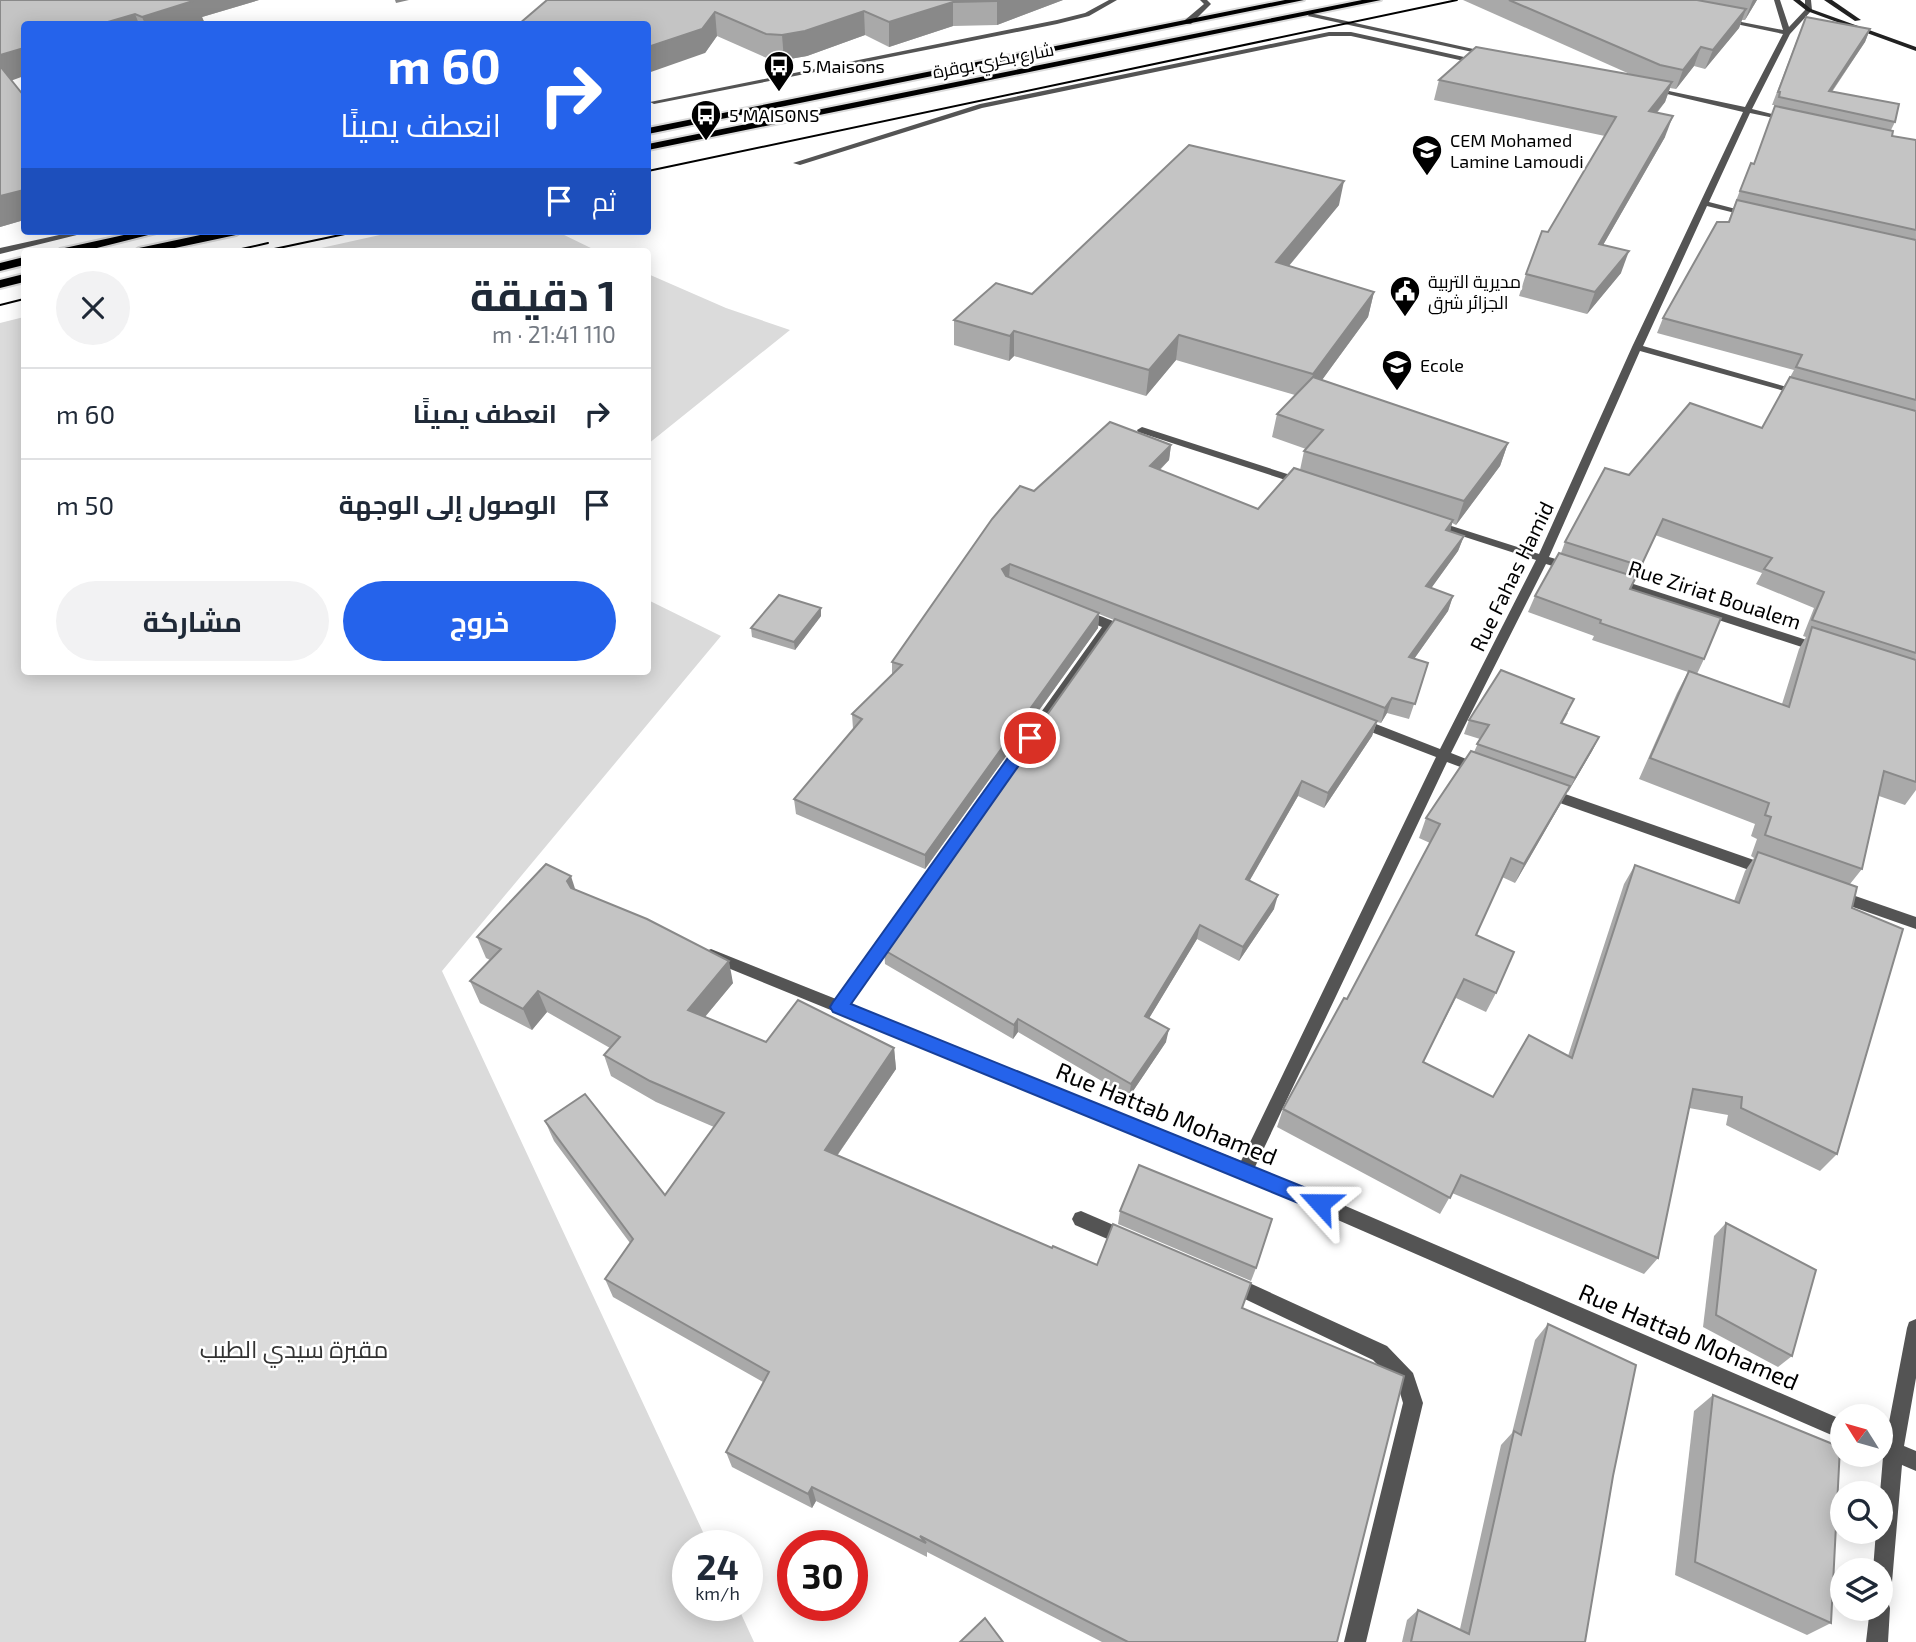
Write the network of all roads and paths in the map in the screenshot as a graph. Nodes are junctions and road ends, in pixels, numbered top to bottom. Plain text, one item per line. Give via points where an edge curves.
1 (1114, 0) edge
2 (1203, 0) edge
3 (1271, 0) edge
4 (1299, 0) edge
5 (1376, 0) edge
6 (1777, 0) edge
7 (1796, 0) edge
8 (1808, 0) edge
9 (1827, 0) edge
10 (1809, 10) junction
11 (1237, 12) junction
12 (1310, 15) junction
13 (1707, 18) edge
14 (1188, 22) junction
15 (1787, 33) junction
16 (1912, 47) edge
17 (1485, 53) junction
18 (1499, 55) edge
19 (1643, 87) edge
20 (654, 102) dead end
21 (1748, 110) junction
22 (1800, 121) edge
23 (651, 129) edge
24 (651, 146) edge
25 (797, 163) dead end
26 (1704, 203) junction
27 (1757, 215) edge
28 (71, 235) edge
29 (140, 235) edge
30 (218, 235) edge
31 (82, 248) edge
32 (157, 248) edge
33 (0, 251) edge
34 (21, 262) edge
35 (0, 267) edge
36 (21, 279) edge
37 (0, 284) edge
38 (1637, 348) junction
39 (1810, 394) edge
40 (1142, 430) dead end
41 (1323, 488) edge
42 (1426, 521) edge
43 (1543, 558) junction
44 (1582, 571) edge
45 (1607, 579) edge
46 (1072, 611) edge
47 (1110, 625) junction
48 (1136, 635) edge
49 (1826, 651) edge
50 (1340, 716) edge
51 (1443, 756) junction
52 (1495, 774) edge
53 (1535, 788) edge
54 (1785, 877) edge
55 (1824, 891) edge
56 (1916, 923) edge
57 (699, 950) edge
58 (839, 1007) junction
59 (1245, 1171) junction
60 (1081, 1219) dead end
61 (1142, 1245) edge
62 (1214, 1277) edge
63 (1916, 1328) edge
64 (1894, 1420) edge
65 (1830, 1424) edge
66 (1894, 1452) edge
67 (1916, 1461) edge
68 (1886, 1467) edge
69 (1882, 1558) edge
70 (1879, 1621) edge
71 (1355, 1642) edge
72 (1877, 1642) edge

1 - 20 street via 1087,15 1057,22
2 - 14 street via 1208,4
3 - 11 highway
4 - 11 highway, شارع بكري بوقرة
5 - 12 highway, شارع بكري بوقرة
6 - 15 street
7 - 10 main road
8 - 10 street
9 - 16 main road
10 - 15 street, Rue Fahas Hamid
10 - 16 main road
11 - 14 highway, شارع بكري بوقرة
12 - 17 street
12 - 24 highway, شارع بكري بوقرة
13 - 15 street
14 - 23 highway, شارع بكري بوقرة
15 - 21 street, Rue Fahas Hamid
17 - 18 street
17 - 25 street via 1464,59 1351,34 1329,34 980,106
19 - 21 street
21 - 22 street
21 - 26 street, Rue Fahas Hamid
26 - 27 street
26 - 38 street, Rue Fahas Hamid
28 - 33 street
29 - 31 highway
30 - 32 highway
34 - 35 highway
36 - 37 highway
38 - 39 street
38 - 43 street, Rue Fahas Hamid
40 - 41 street
42 - 43 street
43 - 44 street
43 - 51 street, Rue Fahas Hamid
45 - 49 street, Rue Ziriat Boualem
46 - 47 street
47 - 48 street
47 - 58 street
50 - 51 street
51 - 52 street
51 - 59 street, Rue Fahas Hamid
53 - 54 street
55 - 56 street
57 - 58 street, Rue Hattab Mohamed
58 - 59 street, Rue Hattab Mohamed
59 - 65 street, Rue Hattab Mohamed
60 - 61 street
62 - 71 street via 1380,1353 1406,1380 1413,1404
63 - 64 street
66 - 67 street
68 - 69 street
70 - 72 street

